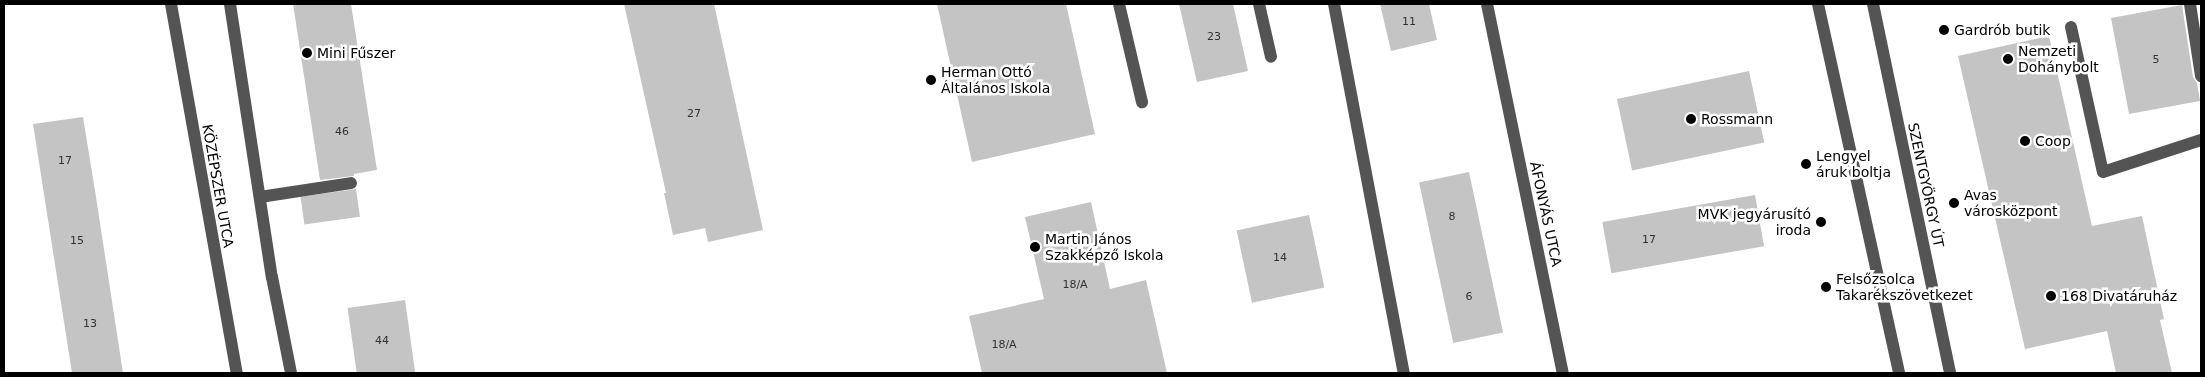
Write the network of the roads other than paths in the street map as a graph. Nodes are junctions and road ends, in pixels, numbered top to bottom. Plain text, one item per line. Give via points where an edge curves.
1 (171, 4) edge
2 (230, 4) edge
3 (1119, 4) edge
4 (1259, 4) edge
5 (1334, 4) edge
6 (1487, 4) edge
7 (1818, 4) edge
8 (1873, 4) edge
9 (2190, 4) edge
10 (2071, 27) dead end
11 (1271, 57) dead end
12 (2201, 76) edge
13 (1142, 102) dead end
14 (2201, 140) edge
15 (351, 183) dead end
16 (260, 197) junction
17 (237, 373) edge
18 (291, 373) edge
19 (1404, 373) edge
20 (1563, 373) edge
21 (1899, 373) edge
22 (1950, 373) edge

1 - 17 street, KÖZÉPSZER UTCA
2 - 16 street
3 - 13 street
4 - 11 street
5 - 19 street
6 - 20 street, ÁFONYÁS UTCA
7 - 21 street
8 - 22 street, SZENTGYÖRGY ÚT
9 - 12 street
10 - 14 street via 2103,172
15 - 16 street
16 - 18 street

